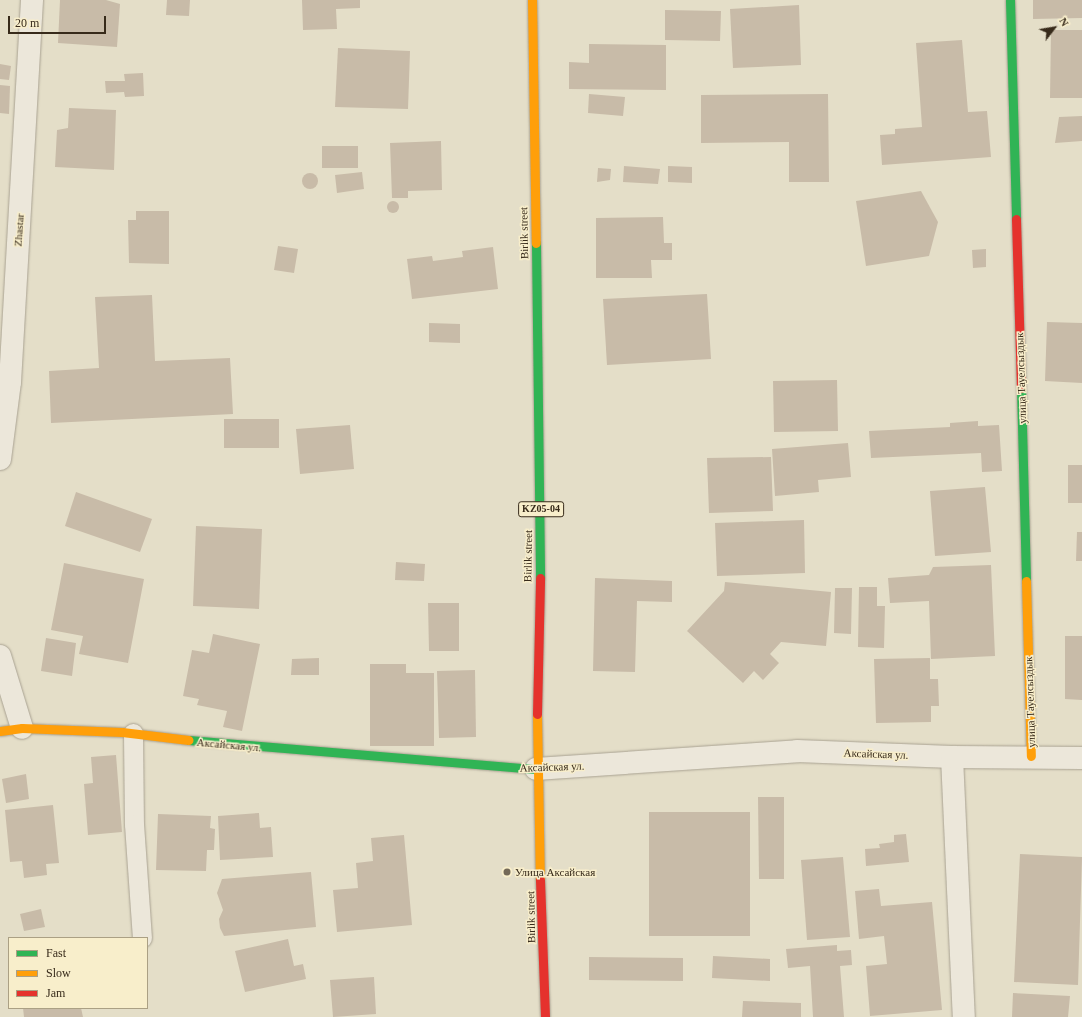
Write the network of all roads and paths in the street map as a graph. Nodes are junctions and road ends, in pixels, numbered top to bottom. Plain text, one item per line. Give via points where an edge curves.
1 (32, 0) edge
2 (532, 0) edge
3 (1010, 0) edge
4 (0, 459) edge
5 (0, 656) edge
6 (22, 728) junction
7 (0, 731) edge
8 (133, 733) junction
9 (1031, 756) junction
10 (952, 757) junction
11 (1082, 758) edge
12 (536, 770) junction
13 (142, 937) edge
14 (545, 1017) edge
15 (964, 1017) edge

1 - 4 street, Zhastar via 10,382
2 - 12 street, Birlik street / KZ05-04 via 541,510
3 - 9 street, улица Тауелсыздык
5 - 6 street
6 - 7 street, Аксайская ул.
6 - 8 street, Аксайская ул.
8 - 12 street, Аксайская ул. via 218,744
8 - 13 lane via 134,824
9 - 10 street, Аксайская ул.
9 - 11 street, Аксайская ул.
10 - 12 street, Аксайская ул. via 797,751
10 - 15 street
12 - 14 street, Birlik street / KZ05-04

